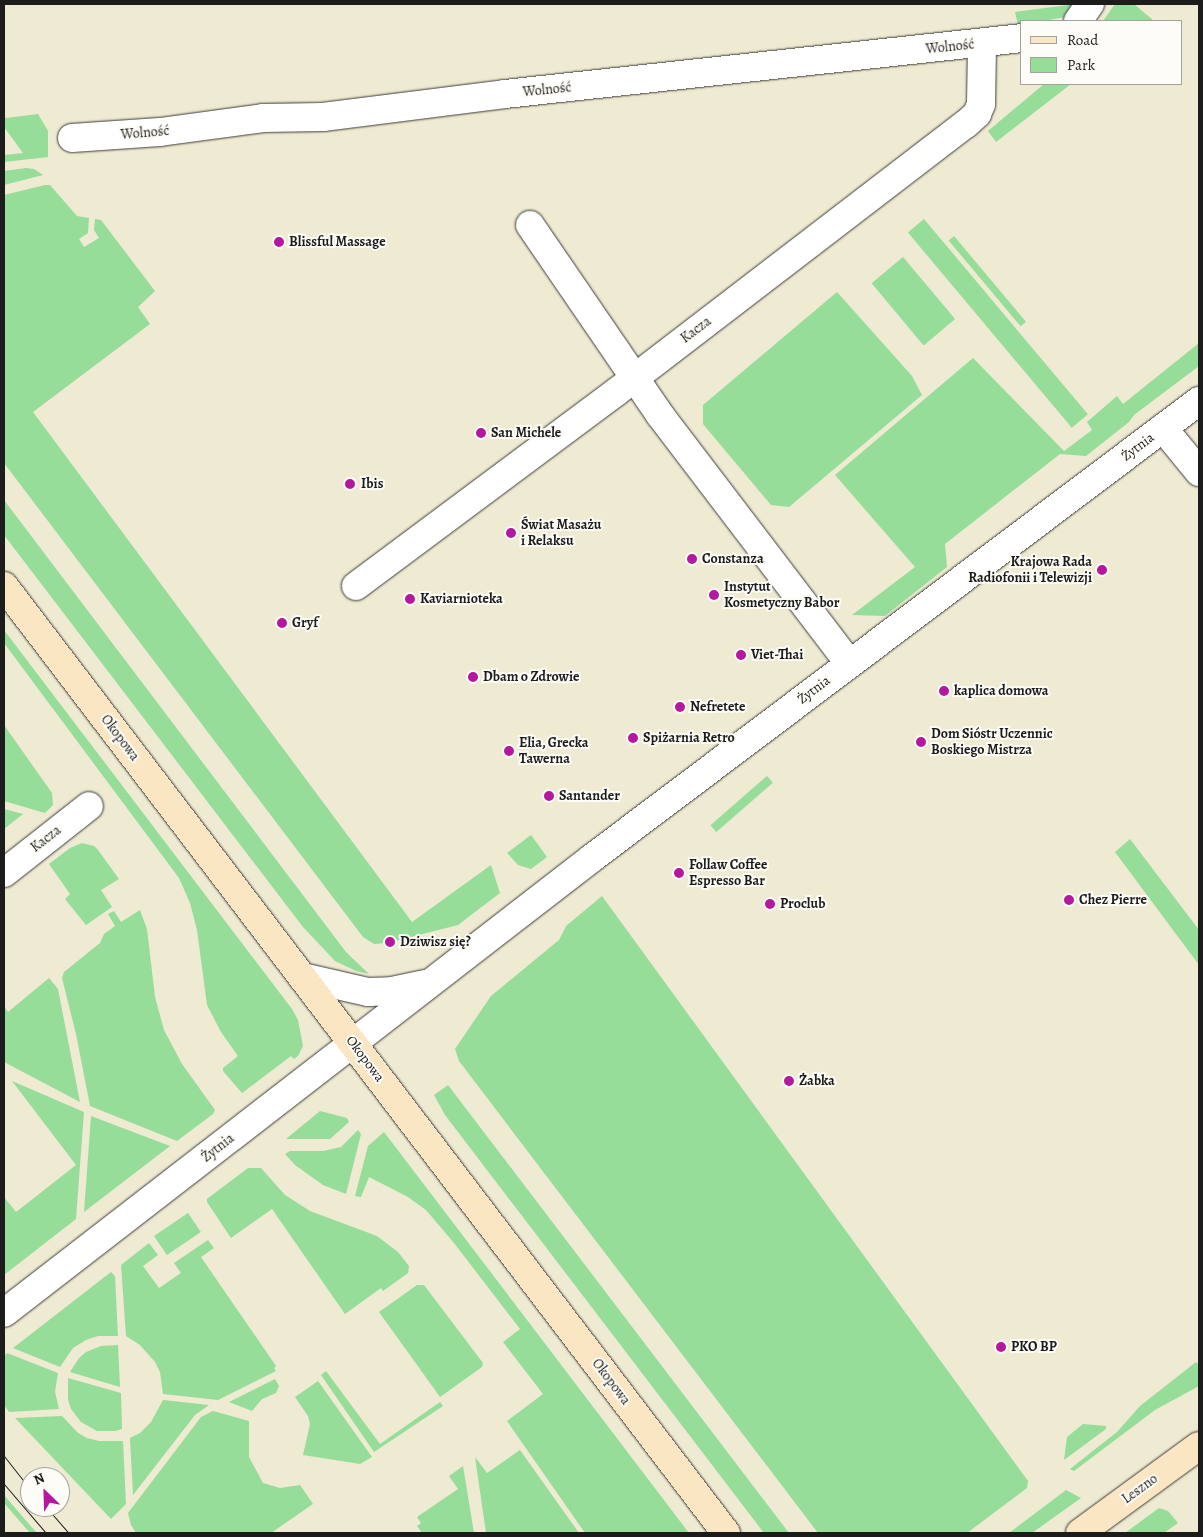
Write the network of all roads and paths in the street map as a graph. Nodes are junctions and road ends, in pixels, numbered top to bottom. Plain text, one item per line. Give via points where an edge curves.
1 (1090, 4) edge
2 (1079, 20) edge
3 (1020, 38) edge
4 (982, 44) junction
5 (72, 138) dead end
6 (530, 225) dead end
7 (636, 377) junction
8 (1199, 401) edge
9 (1163, 428) junction
10 (1199, 472) edge
11 (4, 586) edge
12 (356, 586) dead end
13 (850, 663) junction
14 (89, 806) dead end
15 (4, 873) edge
16 (302, 977) junction
17 (431, 982) junction
18 (354, 1044) junction
19 (4, 1313) edge
20 (1199, 1446) edge
21 (726, 1533) edge
22 (1080, 1533) edge

1 - 2 street
3 - 4 street, Wolność
4 - 5 street, Wolność via 515,93 323,117 263,118 160,132
4 - 7 street, Kacza via 983,88 977,114
6 - 7 street
7 - 12 street, Kacza
7 - 13 street via 660,415
8 - 9 street, Żytnia
9 - 10 street
9 - 13 street, Żytnia
11 - 16 main road, Okopowa
13 - 17 street, Żytnia
14 - 15 street, Kacza
16 - 17 street, Żytnia via 368,992 392,991
16 - 18 main road, Okopowa
17 - 18 street, Żytnia
18 - 19 street, Żytnia
18 - 21 main road, Okopowa
20 - 22 main road, Leszno

